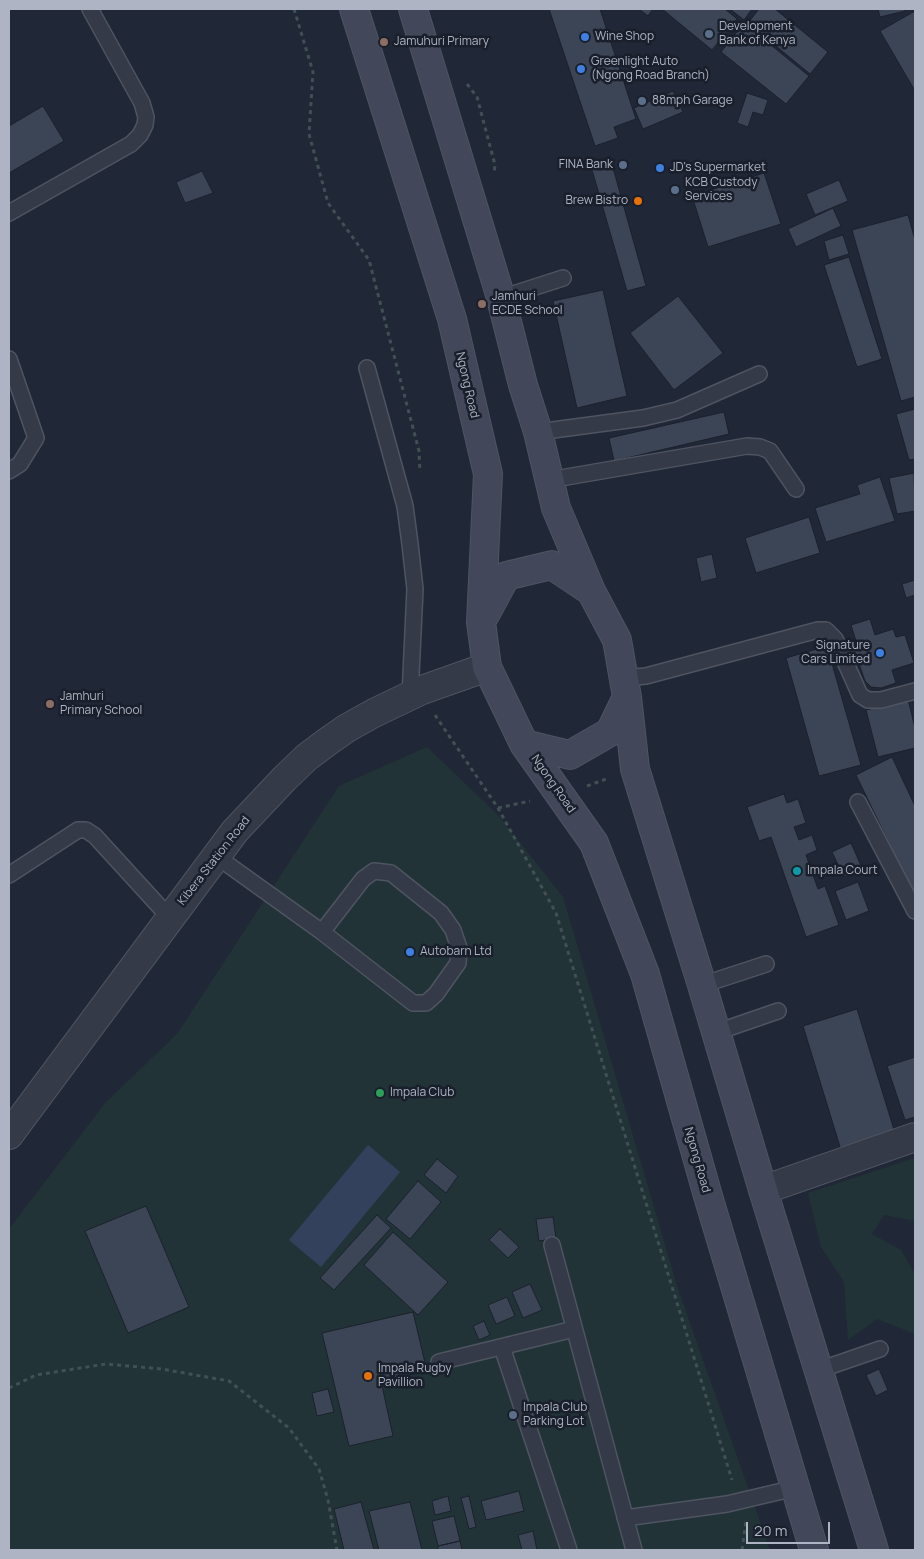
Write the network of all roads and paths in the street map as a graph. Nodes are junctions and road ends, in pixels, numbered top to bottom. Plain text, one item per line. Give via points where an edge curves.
1 (90, 9) edge
2 (294, 9) edge
3 (354, 9) edge
4 (413, 9) edge
5 (9, 213) edge
6 (562, 278) dead end
7 (501, 298) junction
8 (9, 359) edge
9 (367, 368) dead end
10 (758, 374) dead end
11 (538, 432) junction
12 (9, 471) edge
13 (549, 480) junction
14 (420, 481) dead end
15 (796, 489) dead end
16 (591, 591) junction
17 (481, 622) junction
18 (487, 668) junction
19 (626, 688) junction
20 (915, 691) edge
21 (416, 693) junction
22 (524, 744) junction
23 (858, 802) dead end
24 (216, 856) junction
25 (9, 876) edge
26 (915, 911) edge
27 (169, 917) junction
28 (322, 932) junction
29 (766, 964) dead end
30 (702, 985) junction
31 (778, 1011) dead end
32 (716, 1032) junction
33 (9, 1135) edge
34 (915, 1137) edge
35 (763, 1190) junction
36 (552, 1245) dead end
37 (574, 1329) junction
38 (502, 1347) junction
39 (880, 1349) dead end
40 (439, 1362) dead end
41 (819, 1370) junction
42 (9, 1388) edge
43 (795, 1488) junction
44 (738, 1501) junction
45 (625, 1518) junction
46 (337, 1550) edge
47 (569, 1550) edge
48 (634, 1550) edge
49 (742, 1550) edge
50 (814, 1550) edge
51 (874, 1550) edge

1 - 5 lane via 142,103 145,125 132,144
2 - 14 path via 313,72 309,134 328,203 369,260 419,451
3 - 17 main road, Ngong Road via 452,319 488,474
4 - 7 main road
6 - 7 lane
7 - 11 main road
8 - 12 lane via 36,438 20,464
9 - 21 lane via 405,506 415,589
10 - 11 lane via 677,410 643,418
11 - 13 main road
13 - 15 lane via 747,446 770,452
13 - 16 main road via 556,508
16 - 17 main road via 552,565 506,576
16 - 19 main road via 617,640
17 - 18 main road, Ngong Road
18 - 21 street, Kibera Station Road
18 - 22 main road, Ngong Road
19 - 20 lane via 646,676 826,630 835,638 860,695 868,700 880,700
19 - 22 main road via 610,732 570,755
19 - 30 main road via 635,769
21 - 24 street, Kibera Station Road via 346,728 307,757 235,831
21 - 44 path via 498,808 556,913
22 - 43 main road, Ngong Road via 594,843 645,974
23 - 26 lane
24 - 27 street, Kibera Station Road
24 - 28 lane
25 - 27 lane via 78,830 86,830
27 - 33 street, Kibera Station Road
28 - 28 lane via 413,1003 426,1003 458,963 459,948 453,930 441,913 391,873 374,871 363,879
29 - 30 lane
30 - 32 main road
31 - 32 lane
32 - 35 main road
34 - 35 street
35 - 41 main road
36 - 37 lane
37 - 38 lane
37 - 45 lane
38 - 40 lane
38 - 47 lane
39 - 41 lane
41 - 51 main road
42 - 46 path via 36,1375 106,1364 162,1369 229,1381 289,1428 319,1469
43 - 44 lane
43 - 50 main road, Ngong Road
44 - 45 lane
44 - 49 path via 746,1521
45 - 48 lane

